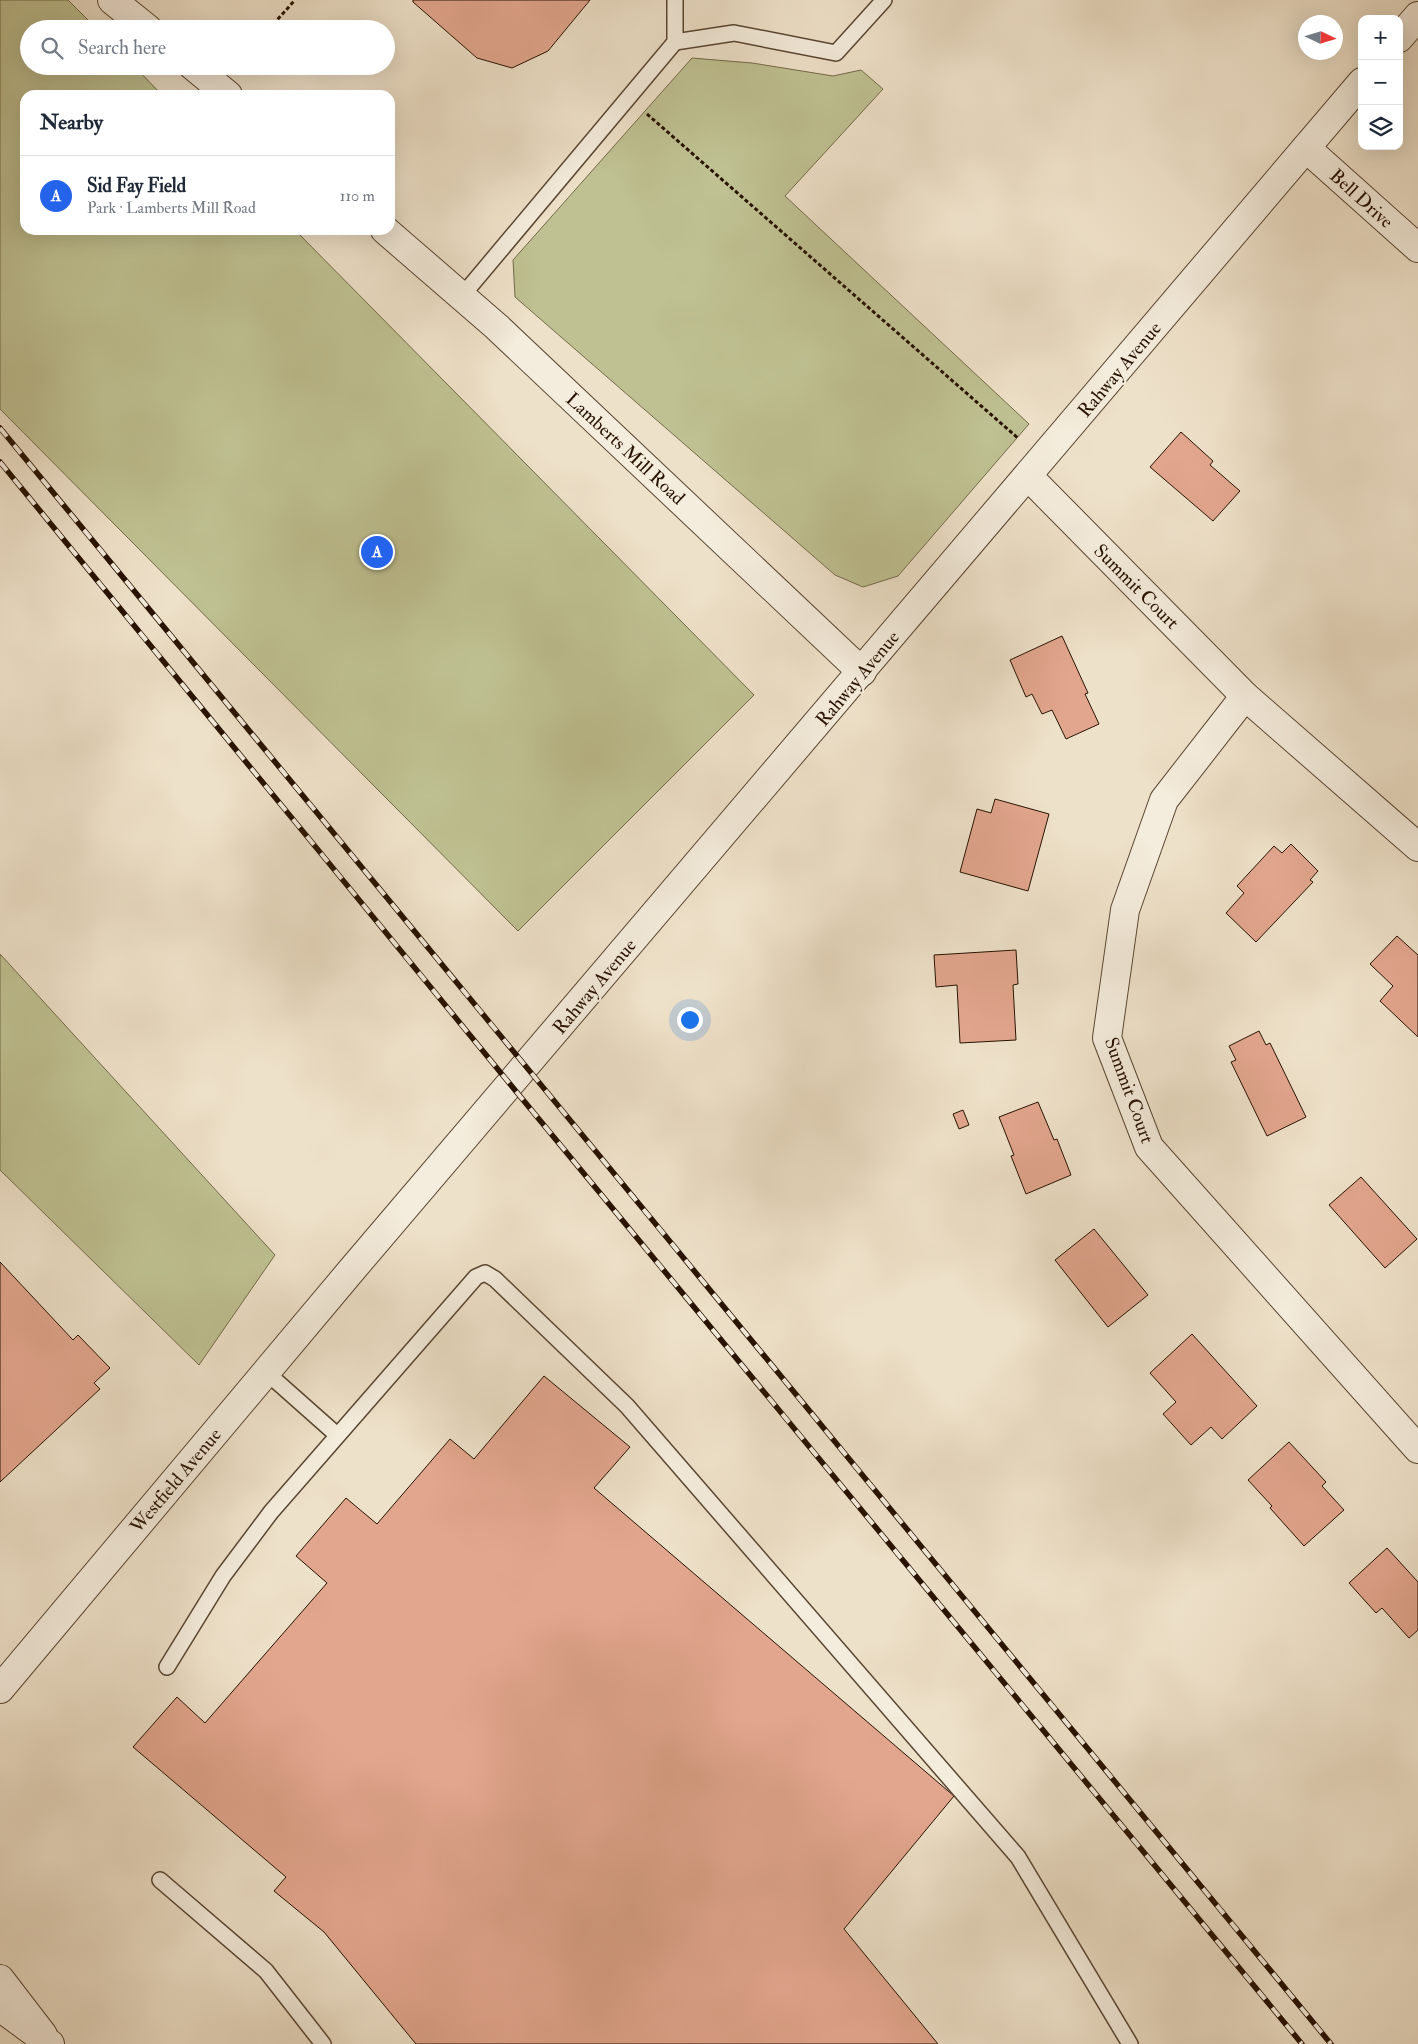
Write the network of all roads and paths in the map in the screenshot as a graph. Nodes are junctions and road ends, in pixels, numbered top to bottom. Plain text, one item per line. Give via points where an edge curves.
1 (112, 0) edge
2 (295, 0) edge
3 (675, 0) edge
4 (884, 0) edge
5 (1418, 16) edge
6 (137, 20) edge
7 (277, 20) edge
8 (1403, 33) edge
9 (675, 42) junction
10 (204, 75) edge
11 (1358, 87) edge
12 (222, 90) edge
13 (628, 98) junction
14 (1306, 148) junction
15 (391, 235) edge
16 (1418, 248) edge
17 (462, 296) junction
18 (1035, 468) junction
19 (862, 672) junction
20 (1246, 696) junction
21 (1418, 847) edge
22 (350, 1272) joint
23 (266, 1372) junction
24 (337, 1435) junction
25 (1418, 1449) edge
26 (167, 1667) dead end
27 (0, 1689) edge
28 (160, 1880) dead end
29 (0, 1979) edge
30 (0, 2007) edge
31 (50, 2044) edge
32 (323, 2044) edge
33 (1130, 2044) edge

1 - 6 street
2 - 7 path
3 - 9 lane
4 - 9 lane via 836,53 734,34
5 - 8 street
9 - 13 lane
10 - 12 street
11 - 14 street, Rahway Avenue
13 - 17 lane
13 - 18 path
14 - 16 street, Bell Drive
14 - 18 street, Rahway Avenue
15 - 17 street, Lamberts Mill Road
17 - 19 street, Lamberts Mill Road
18 - 19 street, Rahway Avenue
18 - 20 street, Summit Court
19 - 22 street, Rahway Avenue
20 - 21 street, Summit Court
20 - 25 street, Summit Court via 1164,800 1125,910 1107,1038 1149,1147
22 - 23 street, Westfield Avenue
23 - 24 lane
23 - 27 street, Westfield Avenue
24 - 26 lane via 271,1512 223,1576
24 - 33 lane via 476,1277 485,1274 495,1279 627,1406 1018,1857
28 - 32 lane via 266,1971
29 - 31 street
30 - 31 street

